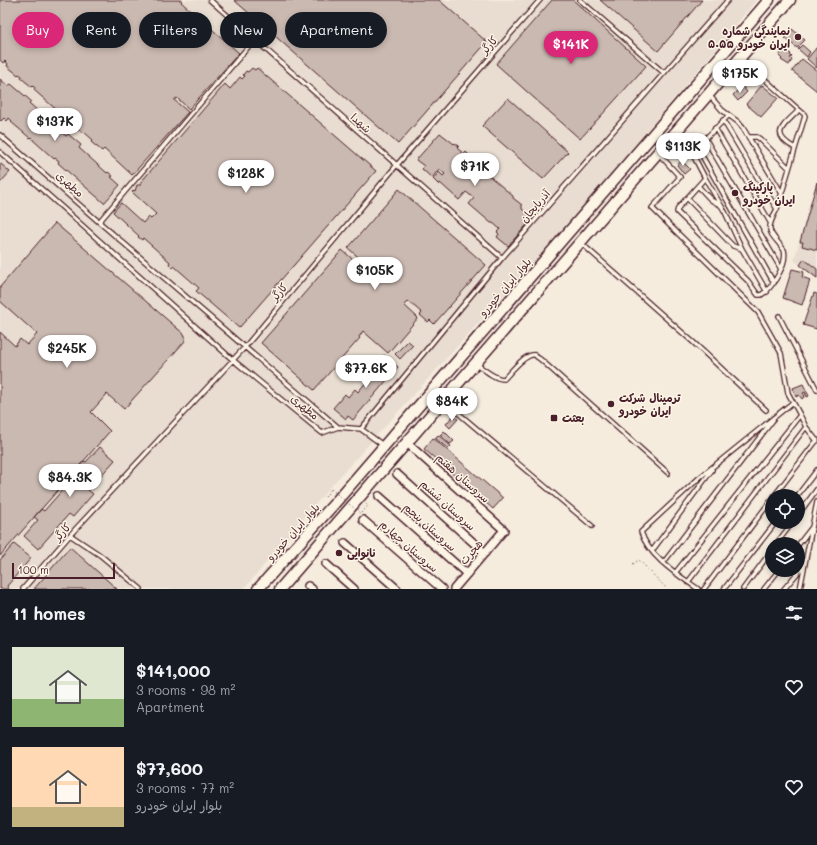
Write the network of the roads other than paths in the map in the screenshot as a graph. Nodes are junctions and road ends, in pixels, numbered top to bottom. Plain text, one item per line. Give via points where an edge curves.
1 (210, 0) edge
2 (540, 0) edge
3 (580, 0) edge
4 (728, 0) edge
5 (769, 0) edge
6 (790, 0) edge
7 (223, 12) edge
8 (247, 48) edge
9 (263, 48) edge
10 (740, 57) junction
11 (664, 73) junction
12 (708, 94) junction
13 (798, 109) junction
14 (728, 116) junction
15 (723, 120) junction
16 (715, 128) junction
17 (0, 135) edge
18 (749, 137) junction
19 (705, 138) junction
20 (697, 147) junction
21 (795, 148) junction
22 (0, 152) edge
23 (658, 153) junction
24 (396, 166) junction
25 (789, 168) junction
26 (705, 178) junction
27 (698, 186) junction
28 (781, 192) junction
29 (687, 198) junction
30 (720, 205) junction
31 (777, 209) junction
32 (99, 222) junction
33 (770, 222) junction
34 (580, 242) junction
35 (742, 249) junction
36 (502, 258) junction
37 (781, 268) junction
38 (528, 280) junction
39 (774, 283) junction
40 (538, 290) junction
41 (767, 292) junction
42 (514, 296) junction
43 (525, 306) junction
44 (780, 316) dead end
45 (245, 347) junction
46 (233, 360) junction
47 (475, 363) junction
48 (817, 390) edge
49 (443, 400) junction
50 (792, 402) junction
51 (766, 410) dead end
52 (800, 415) junction
53 (776, 416) junction
54 (338, 427) junction
55 (806, 428) junction
56 (361, 429) junction
57 (817, 440) edge
58 (407, 442) junction
59 (384, 446) junction
60 (715, 465) junction
61 (817, 470) edge
62 (668, 473) dead end
63 (397, 474) dead end
64 (779, 489) edge
65 (802, 489) edge
66 (817, 489) edge
67 (379, 496) dead end
68 (817, 502) edge
69 (805, 505) edge
70 (765, 508) edge
71 (362, 517) road end
72 (813, 525) junction
73 (592, 526) dead end
74 (771, 529) edge
75 (788, 529) edge
76 (504, 530) joint
77 (70, 535) junction
78 (781, 537) edge
79 (804, 537) edge
80 (345, 543) dead end
81 (652, 551) junction
82 (484, 553) junction
83 (765, 559) edge
84 (664, 562) junction
85 (806, 563) junction
86 (326, 564) dead end
87 (675, 573) junction
88 (467, 574) junction
89 (773, 577) edge
90 (688, 582) junction
91 (23, 589) edge
92 (141, 589) edge
93 (258, 589) edge
94 (280, 589) edge
95 (354, 589) edge
96 (397, 589) edge
97 (442, 589) edge
98 (454, 589) edge
99 (698, 589) edge
100 (704, 589) edge
101 (724, 589) edge
102 (743, 589) edge
103 (764, 589) edge
104 (784, 589) edge
105 (800, 589) edge

1 - 7 lane, شهدا
2 - 24 lane, کارگر
3 - 11 lane
4 - 11 lane, آذربایجان
5 - 38 main road, بلوار ایران خودرو
6 - 10 main road
8 - 32 lane
9 - 24 lane, شهدا
10 - 12 main road
10 - 13 lane
11 - 36 lane, آذربایجان
12 - 14 lane
12 - 23 main road
13 - 21 lane via 805,116
13 - 21 lane via 780,132 781,136
14 - 15 lane
14 - 18 lane via 738,122
15 - 16 lane
15 - 31 lane
16 - 19 lane
16 - 33 lane
17 - 32 lane, مطهری
18 - 25 lane via 760,139
18 - 28 lane
19 - 20 lane
19 - 37 lane
20 - 26 lane via 694,155
20 - 39 lane
21 - 25 lane
22 - 46 lane, مطهری
23 - 34 main road
23 - 50 lane via 680,177 652,208 758,312 781,353
24 - 36 lane, شهدا
24 - 45 lane, کارگر
25 - 28 lane
26 - 27 lane
26 - 30 lane
27 - 29 lane
27 - 30 lane via 711,200
28 - 31 lane
29 - 35 lane via 733,246
29 - 41 lane via 677,212 748,280 758,294
30 - 35 lane
31 - 33 lane
32 - 45 lane, مطهری
33 - 37 lane via 771,234 785,253
34 - 40 main road
34 - 51 lane
35 - 41 lane
36 - 56 lane, آذربایجان
37 - 39 lane
38 - 40 main road
38 - 42 main road, بلوار ایران خودرو
39 - 41 lane
40 - 43 main road
42 - 43 main road
42 - 59 main road, بلوار ایران خودرو
43 - 47 main road
44 - 48 lane
45 - 46 lane, کارگر
45 - 54 lane, مطهری
46 - 54 lane, مطهری via 322,433
46 - 77 lane, کارگر
47 - 49 main road
47 - 62 lane via 492,375 504,379 522,360 535,356
49 - 58 main road
49 - 73 lane
50 - 52 lane
50 - 53 lane
52 - 55 lane
52 - 87 lane
53 - 60 lane
53 - 84 lane
54 - 56 lane
55 - 57 lane
55 - 90 lane
56 - 59 lane
57 - 64 lane
58 - 76 street, سروستان هفتم
58 - 94 main road
59 - 93 main road, بلوار ایران خودرو
60 - 81 lane
60 - 81 lane via 641,532 644,542
61 - 65 lane
63 - 82 street, سروستان ششم
66 - 69 lane
67 - 88 street, سروستان پنجم
68 - 72 lane
70 - 100 lane
71 - 97 street, سروستان چهارم
72 - 79 lane
72 - 85 lane
74 - 101 lane
75 - 78 lane
76 - 82 street, هجرت
77 - 91 lane, کارگر
77 - 92 lane via 100,555
80 - 96 street
81 - 84 lane
82 - 88 street, هجرت
83 - 102 lane
84 - 87 lane
85 - 104 lane
85 - 105 lane
86 - 95 street
87 - 90 lane
88 - 98 street, هجرت
89 - 103 lane
90 - 99 lane

